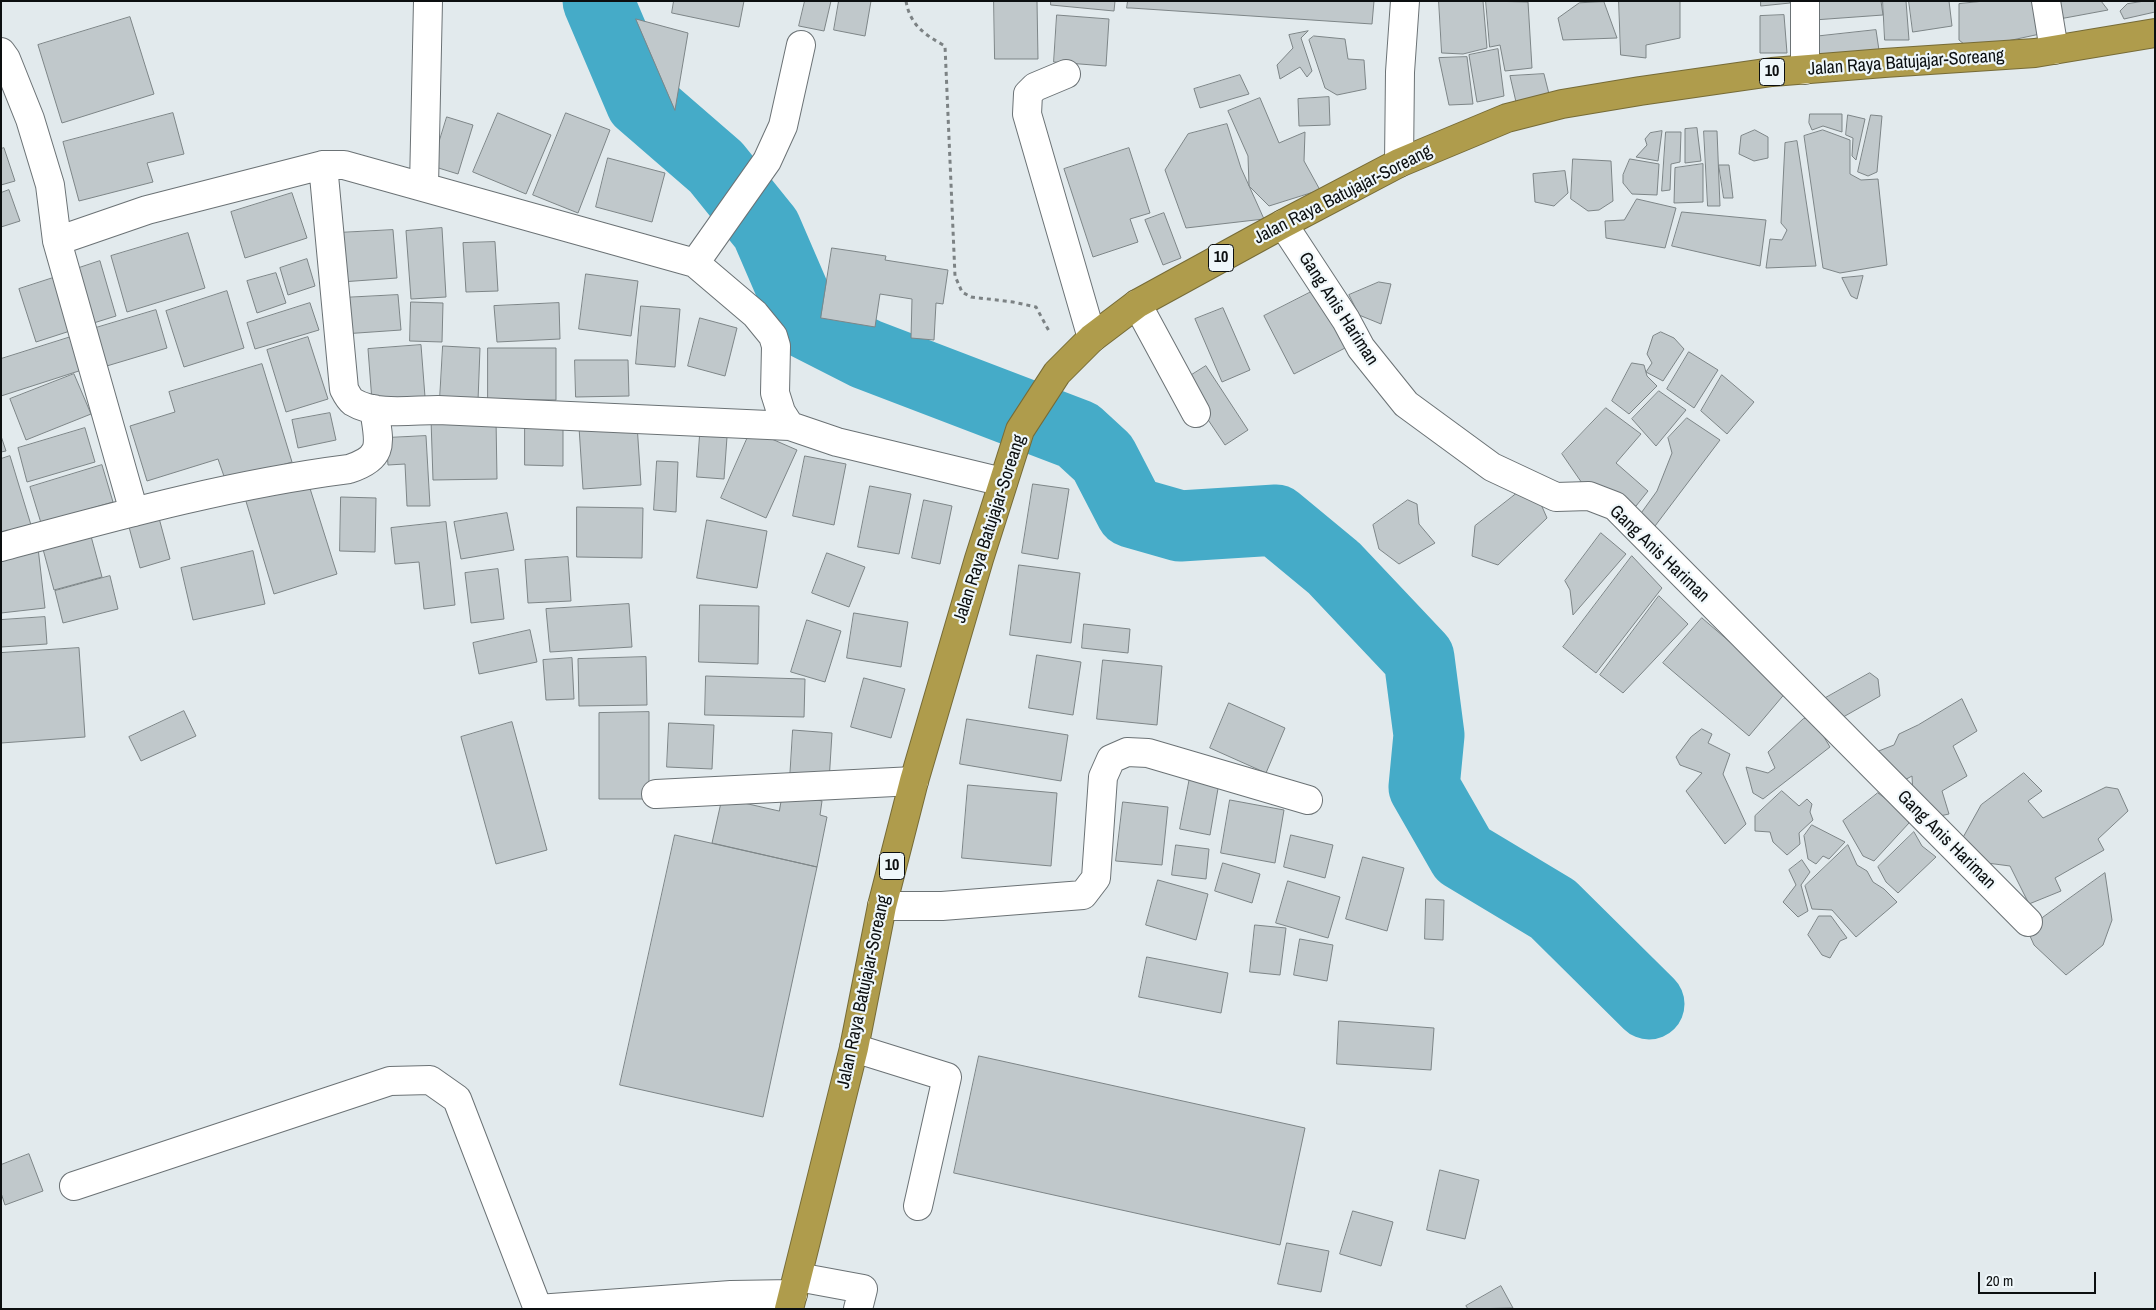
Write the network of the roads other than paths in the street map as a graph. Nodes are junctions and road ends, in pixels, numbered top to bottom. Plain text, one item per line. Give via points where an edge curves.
1 (428, 1) edge
2 (1405, 1) edge
3 (1805, 1) edge
4 (2046, 1) edge
5 (2155, 33) edge
6 (801, 45) dead end
7 (2054, 50) junction
8 (1, 52) edge
9 (1806, 70) junction
10 (1066, 74) dead end
11 (1399, 163) junction
12 (323, 165) junction
13 (424, 186) junction
14 (1283, 224) junction
15 (57, 241) junction
16 (695, 263) junction
17 (1137, 304) junction
18 (1092, 338) junction
19 (374, 409) junction
20 (1196, 413) dead end
21 (790, 426) junction
22 (1003, 482) junction
23 (134, 512) junction
24 (1, 547) edge
25 (914, 781) junction
26 (656, 794) dead end
27 (1308, 800) dead end
28 (882, 906) junction
29 (2028, 922) dead end
30 (854, 1048) junction
31 (74, 1186) dead end
32 (918, 1206) dead end
33 (793, 1293) edge
34 (538, 1309) edge
35 (858, 1309) edge

1 - 13 street
2 - 11 street
3 - 9 street
4 - 7 street
5 - 7 highway, Jalan Raya Batujajar-Soreang / 10
6 - 16 street via 783,126 767,162
7 - 9 highway, Jalan Raya Batujajar-Soreang / 10
8 - 15 street via 30,119 50,185
9 - 11 highway, Jalan Raya Batujajar-Soreang / 10 via 1772,72 1562,104 1507,118
10 - 18 street via 1034,87 1028,94 1027,114
11 - 14 highway, Jalan Raya Batujajar-Soreang / 10
12 - 13 street via 344,165
12 - 15 street via 147,210
12 - 19 street via 344,389 351,401
13 - 16 street
14 - 17 highway, Jalan Raya Batujajar-Soreang / 10
14 - 29 street, Gang Anis Hariman via 1346,320 1360,348 1406,404 1492,467 1556,497 1589,496 1615,506
15 - 23 street
16 - 21 street via 755,314 772,336 776,346 775,393
17 - 18 highway, Jalan Raya Batujajar-Soreang / 10
17 - 20 street
18 - 22 highway, Jalan Raya Batujajar-Soreang / 10 via 1062,367 1020,430
19 - 21 street
19 - 23 street via 378,447 374,457 359,466 265,481
21 - 22 street via 837,442
22 - 25 highway, Jalan Raya Batujajar-Soreang / 10
23 - 24 street
25 - 26 street
25 - 28 highway, Jalan Raya Batujajar-Soreang / 10
27 - 28 street via 1148,753 1127,752 1111,759 1103,778 1096,878 1083,895 942,906
28 - 30 highway, Jalan Raya Batujajar-Soreang / 10
30 - 32 street via 947,1077
30 - 33 highway, Jalan Raya Batujajar-Soreang / 10
31 - 34 street via 390,1081 430,1080 457,1100
33 - 34 street
33 - 35 street via 863,1288

